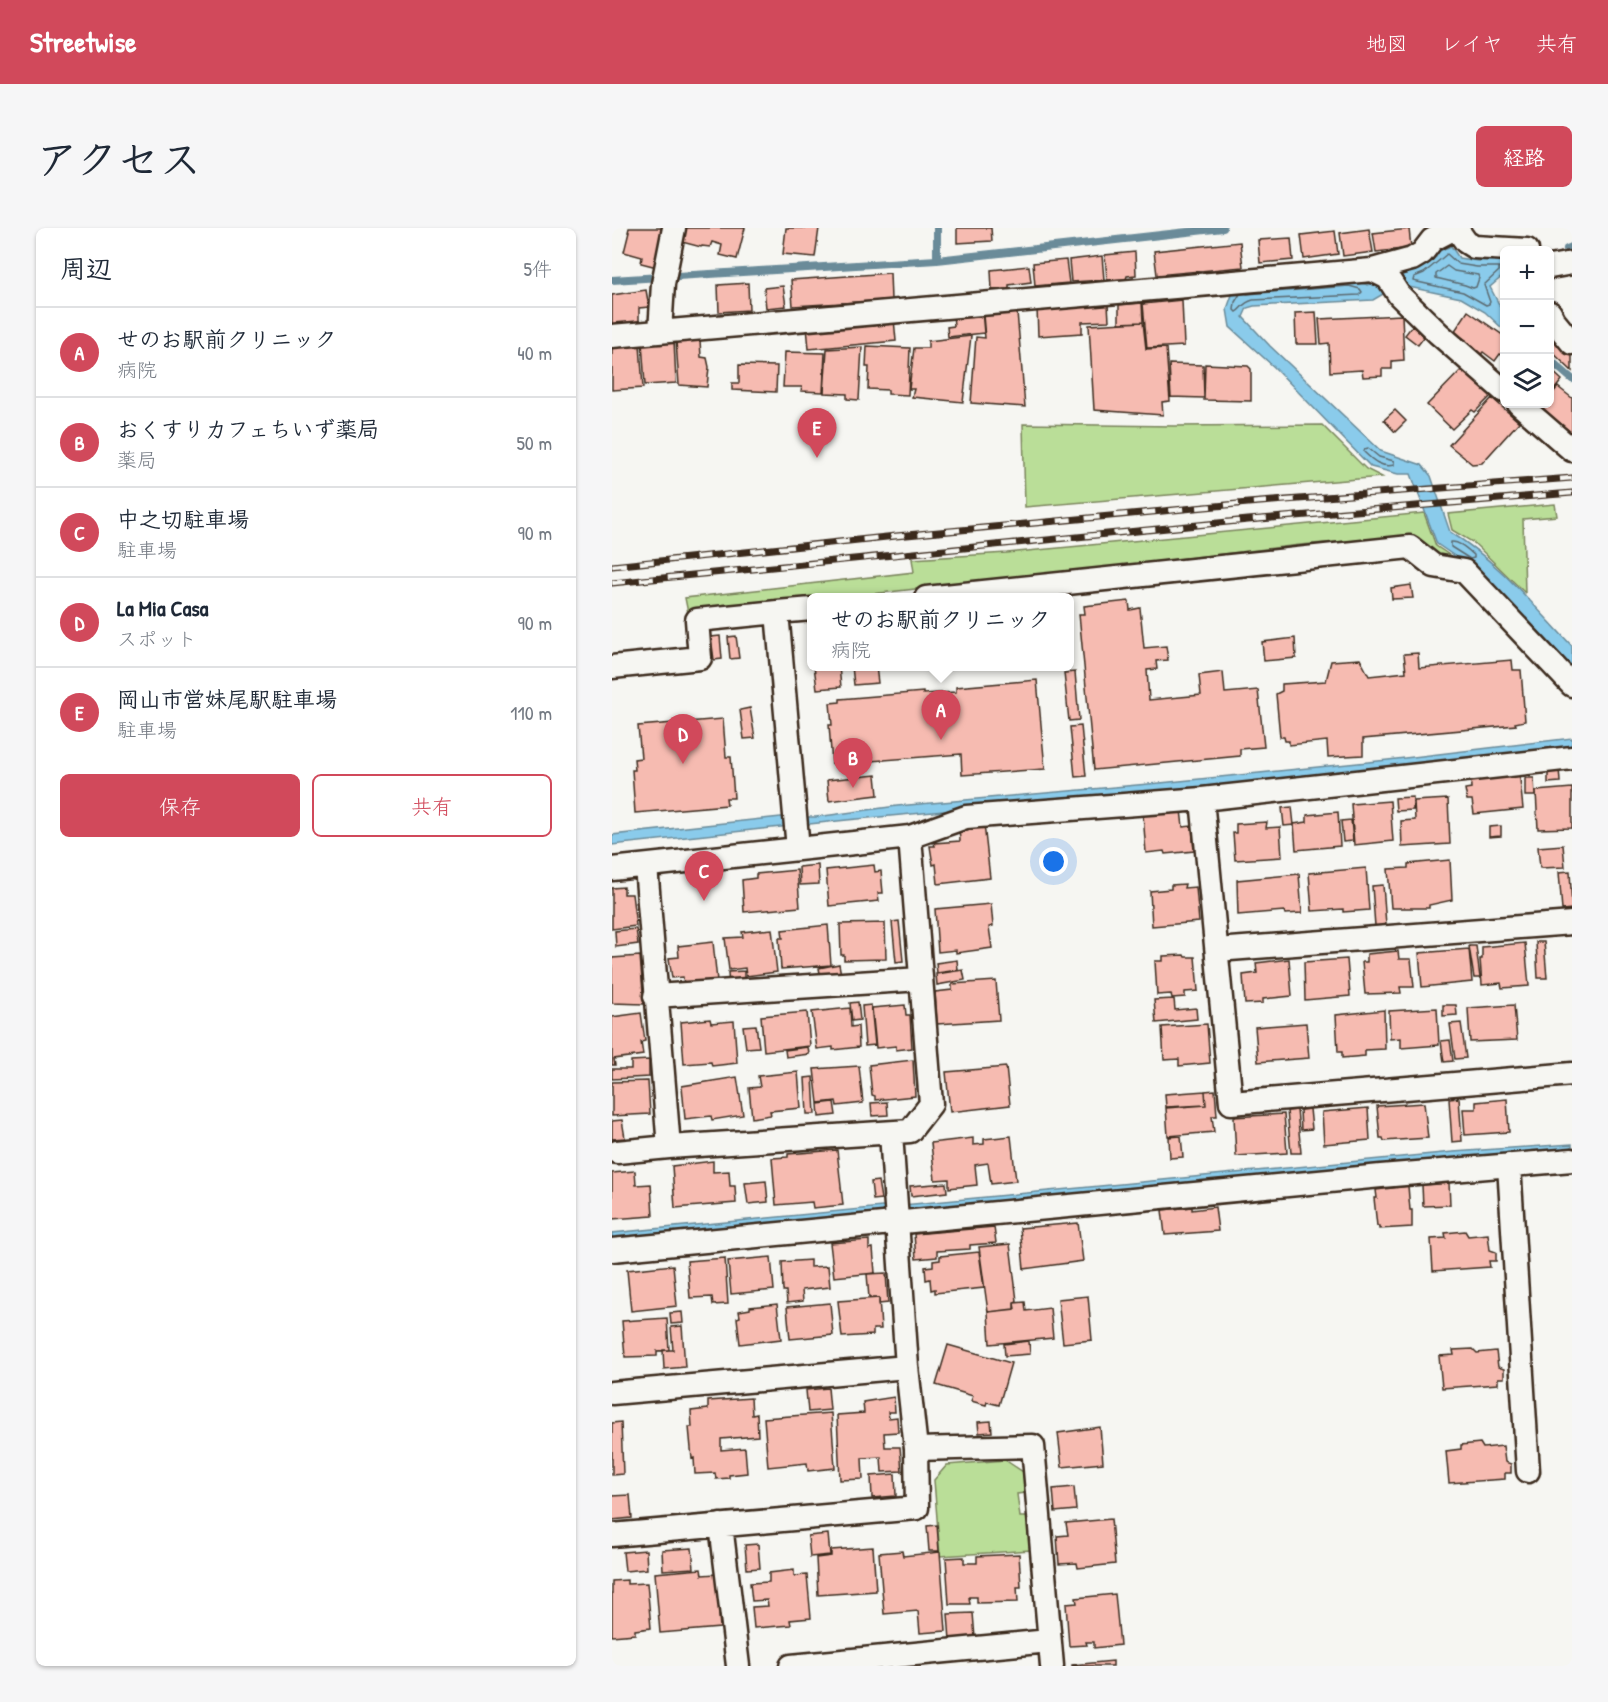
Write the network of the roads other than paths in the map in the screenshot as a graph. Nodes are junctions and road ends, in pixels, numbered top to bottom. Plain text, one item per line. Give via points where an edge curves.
1 (674, 228) edge
2 (1448, 232) edge
3 (1500, 248) edge
4 (1572, 263) edge
5 (1554, 266) edge
6 (1386, 281) junction
7 (1554, 321) edge
8 (660, 332) junction
9 (612, 336) edge
10 (1572, 343) edge
11 (1500, 387) edge
12 (1524, 408) edge
13 (1572, 450) edge
14 (968, 593) edge
15 (807, 609) edge
16 (777, 612) junction
17 (612, 667) edge
18 (1572, 685) edge
19 (1572, 758) edge
20 (1202, 799) junction
21 (796, 831) junction
22 (910, 837) junction
23 (646, 866) junction
24 (612, 869) edge
25 (1572, 923) edge
26 (1217, 950) junction
27 (921, 979) junction
28 (655, 996) junction
29 (1572, 1074) edge
30 (891, 1133) junction
31 (669, 1147) junction
32 (617, 1152) dead end
33 (1572, 1160) edge
34 (1509, 1165) junction
35 (896, 1215) junction
36 (612, 1250) edge
37 (907, 1367) junction
38 (612, 1393) edge
39 (916, 1449) junction
40 (1528, 1471) dead end
41 (721, 1526) junction
42 (612, 1535) edge
43 (1049, 1641) junction
44 (738, 1666) edge
45 (791, 1666) edge
46 (1052, 1666) edge

1 - 8 street
2 - 3 street via 1474,247
2 - 6 street
4 - 5 street
6 - 8 street
6 - 11 street
7 - 10 street
8 - 9 street
12 - 13 street
14 - 18 street via 1410,547 1434,566 1464,572
15 - 16 street
16 - 17 street via 697,620 700,658
16 - 21 street
19 - 20 street
20 - 22 street via 966,817
20 - 26 street
21 - 22 street
21 - 23 street
22 - 27 street
23 - 24 street
23 - 28 street
25 - 26 street
26 - 29 street via 1231,1102
27 - 28 street
27 - 30 street via 931,1104 910,1131
28 - 31 street
30 - 31 street
30 - 35 street
31 - 32 street
33 - 34 street
34 - 35 street
34 - 40 street
35 - 36 street
35 - 37 street
37 - 38 street
37 - 39 street
39 - 41 street via 917,1508
39 - 43 street via 1033,1446
41 - 42 street
41 - 44 street
43 - 45 street
43 - 46 street

